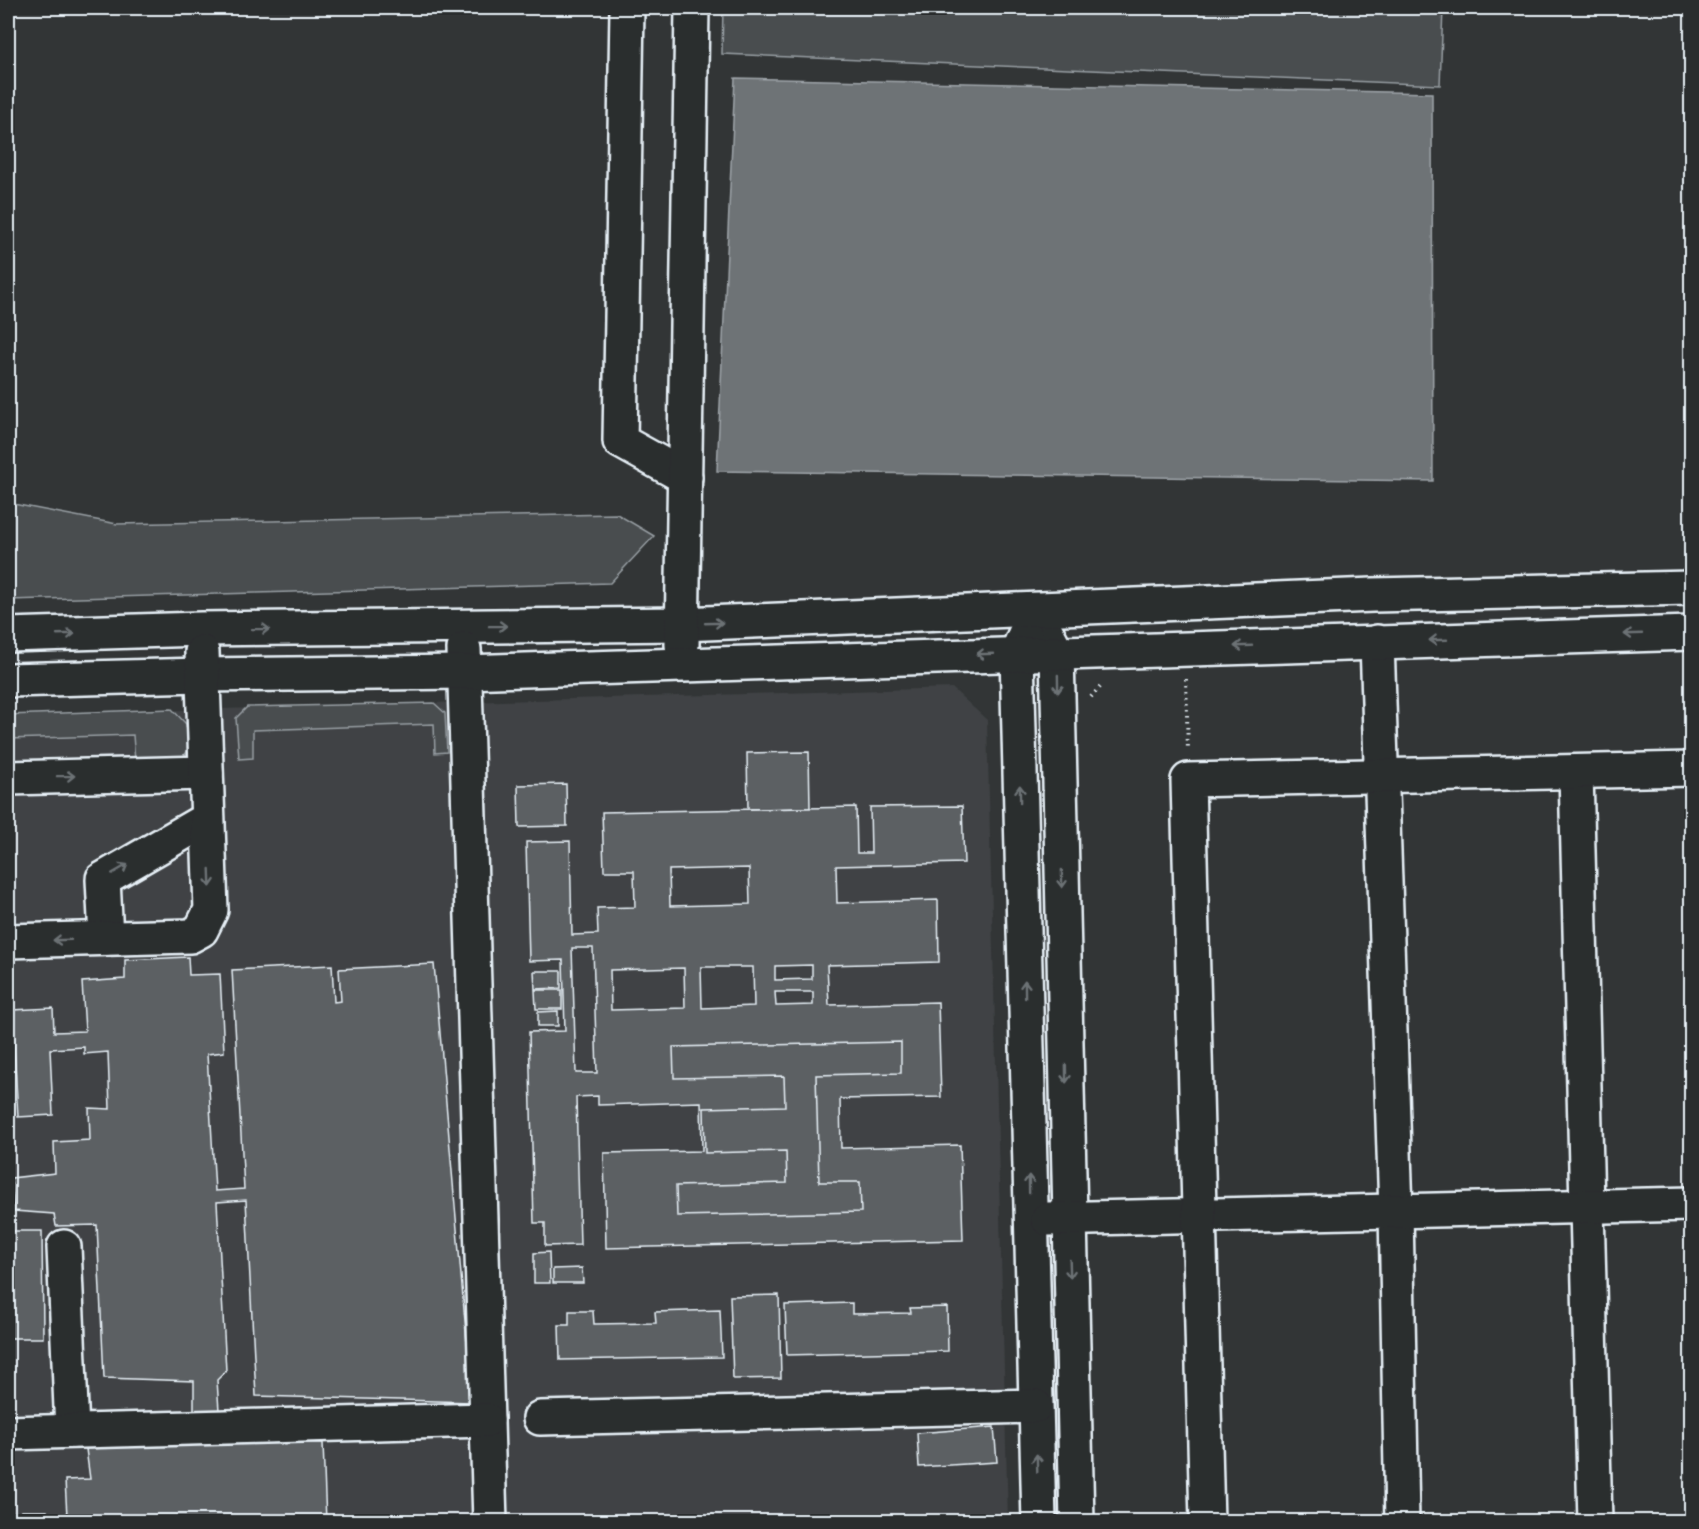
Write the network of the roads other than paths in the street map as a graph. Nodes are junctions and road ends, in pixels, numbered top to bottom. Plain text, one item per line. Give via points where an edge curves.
1 (627, 8) edge
2 (692, 8) edge
3 (685, 477) junction
4 (1692, 588) edge
5 (1035, 610) junction
6 (682, 624) junction
7 (464, 627) junction
8 (201, 629) junction
9 (1692, 633) edge
10 (8, 635) edge
11 (1377, 642) junction
12 (1058, 652) junction
13 (1017, 653) junction
14 (681, 664) junction
15 (465, 672) junction
16 (202, 675) junction
17 (8, 680) edge
18 (1692, 769) edge
19 (1576, 772) junction
20 (206, 773) junction
21 (1381, 776) junction
22 (8, 777) edge
23 (207, 819) junction
24 (105, 938) junction
25 (8, 941) edge
26 (1692, 1204) edge
27 (1588, 1206) junction
28 (1396, 1211) junction
29 (1199, 1215) junction
30 (1069, 1218) junction
31 (1030, 1219) junction
32 (64, 1247) dead end
33 (1035, 1406) junction
34 (540, 1418) dead end
35 (487, 1420) junction
36 (72, 1431) junction
37 (8, 1433) edge
38 (490, 1521) edge
39 (1039, 1521) edge
40 (1077, 1521) edge
41 (1207, 1521) edge
42 (1402, 1521) edge
43 (1595, 1521) edge

1 - 3 street via 620,441
2 - 3 street
3 - 6 street
4 - 5 street
6 -> 5 street
5 - 12 street
5 - 13 street
7 -> 6 street
6 - 14 street
8 -> 7 street
7 - 15 street
10 -> 8 street
8 - 16 street
9 -> 11 street
11 -> 12 street
11 - 21 street
12 - 13 street
12 -> 30 street
13 -> 14 street
31 -> 13 street
14 - 15 street
15 - 16 street
15 - 35 street
16 - 17 street
16 - 20 street
18 - 19 street
19 - 21 street
19 - 27 street
22 -> 20 street
20 - 23 street
21 - 28 street
21 - 29 street via 1188,780
24 -> 23 street via 103,879
23 -> 24 street via 211,910 201,930 189,936
24 -> 25 street
26 - 27 street
27 - 28 street
27 - 43 street
28 - 29 street
28 - 42 street
29 - 30 street
29 - 41 street
30 - 31 street
30 -> 40 street
31 - 33 street
32 - 36 street
33 - 34 street
39 -> 33 street
35 - 36 street
35 - 38 street
36 - 37 street

